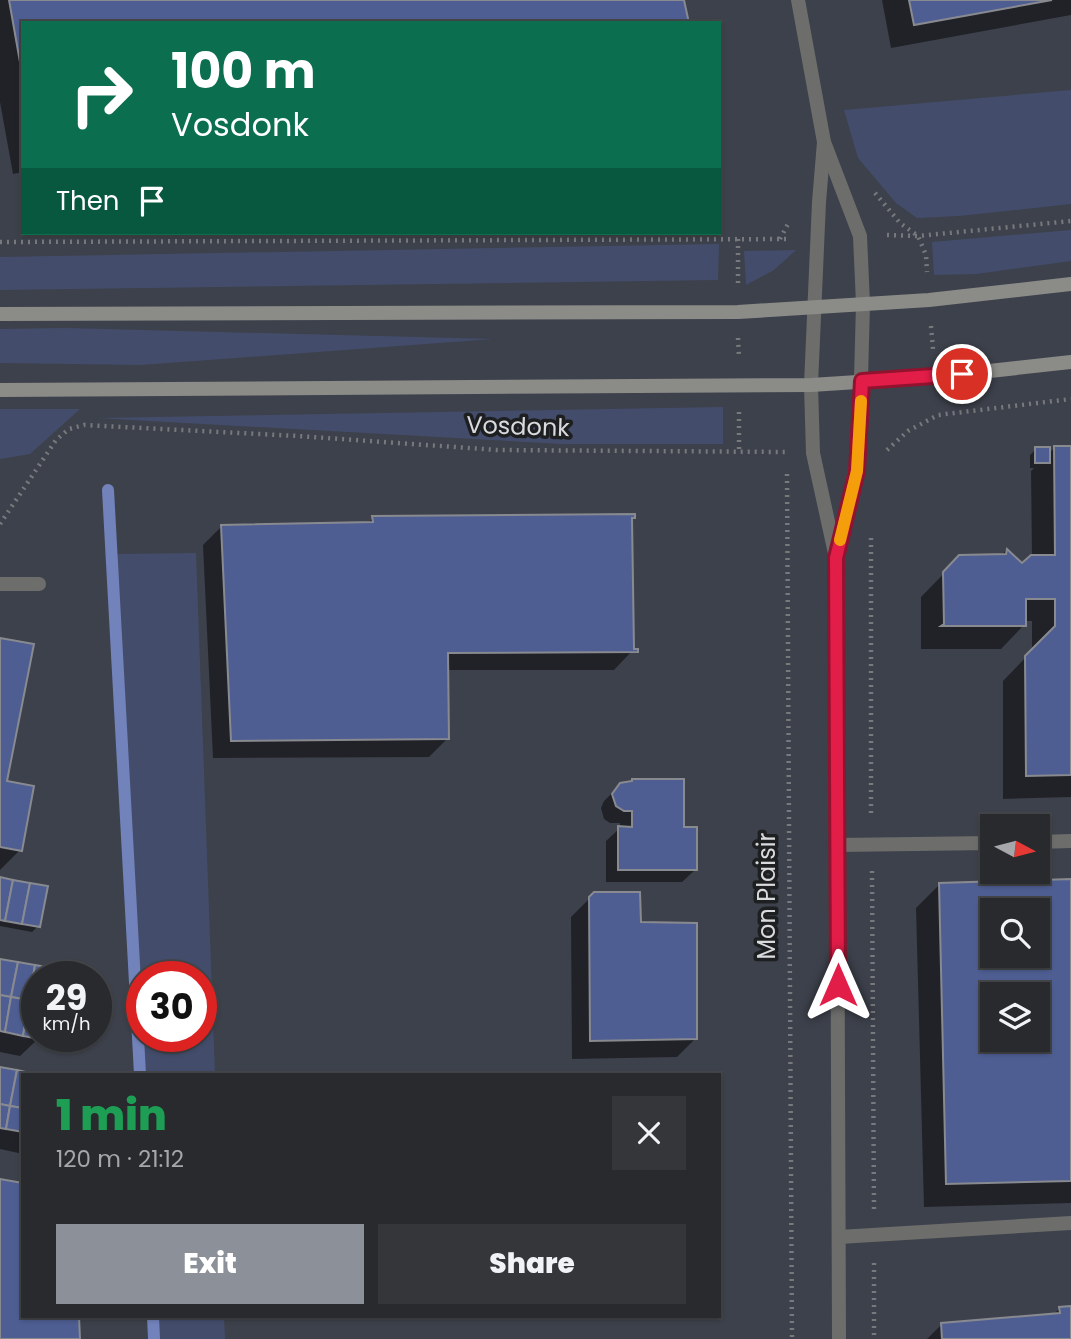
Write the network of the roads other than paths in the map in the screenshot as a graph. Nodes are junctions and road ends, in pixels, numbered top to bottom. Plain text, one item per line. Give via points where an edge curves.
1 (798, 0) edge
2 (824, 142) junction
3 (1071, 284) edge
4 (863, 304) junction
5 (814, 308) junction
6 (0, 314) edge
7 (1071, 362) edge
8 (862, 381) junction
9 (811, 385) junction
10 (0, 390) edge
11 (836, 558) junction
12 (0, 584) edge
13 (39, 584) dead end
14 (1071, 841) edge
15 (980, 842) edge
16 (1050, 842) edge
17 (837, 845) junction
18 (1071, 1223) edge
19 (839, 1237) junction
20 (839, 1339) edge

1 - 2 street
2 - 4 street via 860,236
2 - 5 street
3 - 4 main road
4 - 5 main road
4 - 8 street
5 - 6 main road
5 - 9 street
7 - 8 main road, Vosdonk
8 - 9 main road, Vosdonk
8 - 11 street via 859,453
9 - 10 main road, Vosdonk
9 - 11 street via 813,453
11 - 17 street
12 - 13 street
14 - 16 street
15 - 17 street
17 - 19 street
18 - 19 street
19 - 20 street

